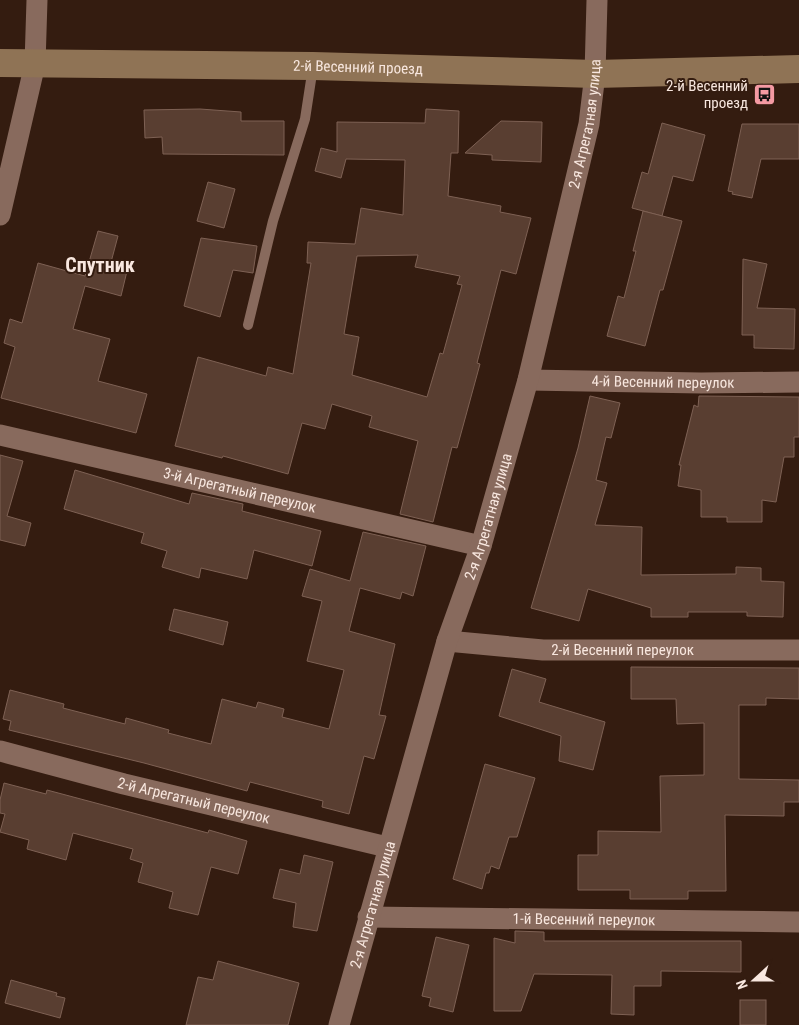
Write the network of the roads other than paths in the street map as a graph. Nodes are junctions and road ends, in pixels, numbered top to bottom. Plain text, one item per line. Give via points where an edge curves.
1 (36, 0) edge
2 (597, 0) edge
3 (0, 63) edge
4 (35, 64) junction
5 (313, 66) junction
6 (799, 69) edge
7 (595, 74) junction
8 (0, 215) edge
9 (248, 326) dead end
10 (528, 380) junction
11 (799, 382) edge
12 (0, 435) edge
13 (481, 546) junction
14 (447, 641) junction
15 (799, 650) edge
16 (0, 751) edge
17 (388, 847) junction
18 (368, 917) junction
19 (799, 922) edge
20 (339, 1025) edge

1 - 4 street
2 - 7 street, 2-я Агрегатная улица
3 - 4 street, 2-й Весенний проезд
4 - 5 street, 2-й Весенний проезд
4 - 8 street
5 - 7 street, 2-й Весенний проезд
5 - 9 lane via 305,119 273,221
6 - 7 street, 2-й Весенний проезд
7 - 10 street, 2-я Агрегатная улица via 576,182
10 - 11 street, 4-й Весенний переулок
10 - 13 street, 2-я Агрегатная улица
12 - 13 street, 3-й Агрегатный переулок
13 - 14 street, 2-я Агрегатная улица
14 - 15 street, 2-й Весенний переулок via 544,650
14 - 17 street, 2-я Агрегатная улица
16 - 17 street, 2-й Агрегатный переулок
17 - 18 street, 2-я Агрегатная улица
18 - 19 street, 1-й Весенний переулок
18 - 20 street, 2-я Агрегатная улица

